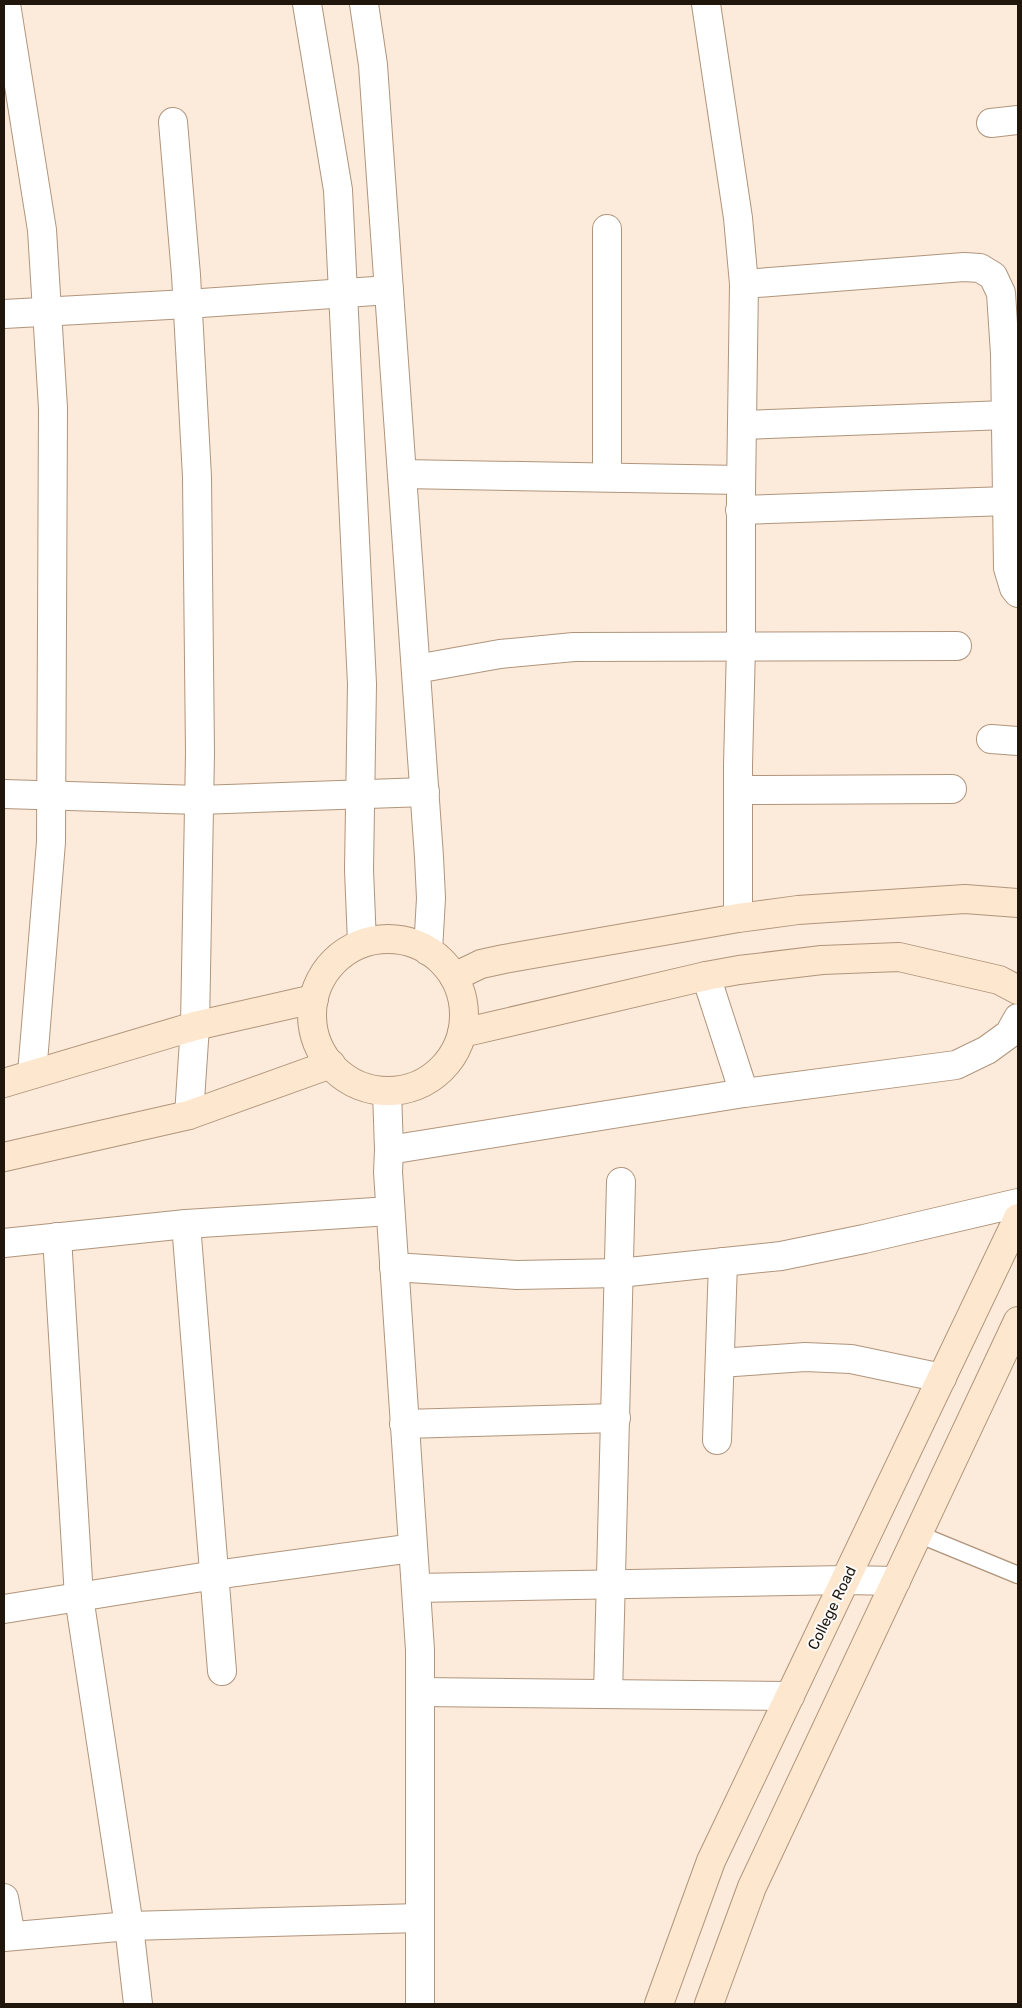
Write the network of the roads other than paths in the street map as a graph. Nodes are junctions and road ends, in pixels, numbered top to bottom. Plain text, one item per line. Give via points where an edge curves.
1 (6, 4) edge
2 (307, 4) edge
3 (364, 4) edge
4 (706, 4) edge
5 (1018, 120) edge
6 (173, 122) dead end
7 (991, 123) dead end
8 (607, 229) dead end
9 (744, 284) junction
10 (389, 290) junction
11 (343, 294) junction
12 (187, 304) junction
13 (47, 311) junction
14 (4, 314) edge
15 (1006, 415) junction
16 (742, 425) junction
17 (1013, 468) edge
18 (402, 474) junction
19 (607, 477) junction
20 (741, 480) junction
21 (1008, 501) junction
22 (740, 510) junction
23 (1018, 593) edge
24 (741, 646) junction
25 (957, 646) dead end
26 (416, 669) junction
27 (991, 739) dead end
28 (1018, 741) edge
29 (952, 789) dead end
30 (739, 790) junction
31 (425, 792) junction
32 (4, 794) edge
33 (52, 795) junction
34 (360, 795) junction
35 (199, 800) junction
36 (1018, 903) edge
37 (738, 918) junction
38 (362, 943) junction
39 (428, 951) junction
40 (706, 976) junction
41 (454, 977) junction
42 (1018, 990) edge
43 (314, 999) junction
44 (1018, 1018) edge
45 (194, 1026) junction
46 (462, 1033) junction
47 (331, 1064) junction
48 (32, 1074) junction
49 (4, 1082) edge
50 (387, 1091) junction
51 (744, 1093) junction
52 (189, 1115) junction
53 (389, 1150) junction
54 (4, 1157) edge
55 (621, 1182) dead end
56 (1018, 1203) edge
57 (390, 1211) junction
58 (1018, 1218) edge
59 (186, 1224) junction
60 (58, 1238) junction
61 (4, 1243) edge
62 (723, 1262) junction
63 (394, 1267) junction
64 (619, 1273) junction
65 (1018, 1321) edge
66 (720, 1363) junction
67 (942, 1378) junction
68 (616, 1418) junction
69 (404, 1424) junction
70 (717, 1440) dead end
71 (918, 1534) junction
72 (413, 1548) junction
73 (215, 1575) junction
74 (1018, 1575) edge
75 (846, 1580) junction
76 (896, 1581) junction
77 (612, 1584) junction
78 (416, 1588) junction
79 (79, 1597) junction
80 (4, 1608) edge
81 (222, 1671) dead end
82 (420, 1692) junction
83 (608, 1694) junction
84 (790, 1696) junction
85 (4, 1898) edge
86 (420, 1918) junction
87 (129, 1926) junction
88 (7, 1937) edge
89 (138, 2004) edge
90 (420, 2004) edge
91 (659, 2004) edge
92 (709, 2004) edge

1 - 13 street via 42,230
2 - 11 street via 338,190
3 - 10 street via 373,65
4 - 9 street via 738,218
5 - 7 street
6 - 12 street
8 - 19 street
9 - 15 street via 980,268 993,276 1001,293
9 - 16 street
10 - 11 street
10 - 18 street
11 - 12 street
11 - 34 street via 362,684
12 - 13 street
12 - 35 street via 196,477
13 - 14 street
13 - 33 street via 53,408
15 - 16 street
15 - 17 street
16 - 20 street
17 - 21 street
18 - 19 street
18 - 26 street
19 - 20 street
20 - 22 street
21 - 22 street
21 - 23 street via 1008,568
22 - 24 street
24 - 25 street
24 - 26 street via 574,647 500,654
24 - 30 street
26 - 31 street
27 - 28 street
29 - 30 street
30 - 37 street
31 - 34 street
31 - 39 street via 431,898
32 - 33 street
33 - 35 street
33 - 48 street
34 - 35 street
34 - 38 street
35 - 45 street
36 - 37 main road via 966,899 798,910
37 - 41 main road via 504,959 481,964
38 - 39 main road via 386,939 411,942
38 - 43 main road via 340,956 323,976
39 - 41 main road
40 - 42 main road via 822,960 899,957 1000,980
40 - 46 main road
40 - 51 street
41 - 46 main road via 461,993
43 - 45 main road
43 - 47 main road via 313,1025 320,1050
44 - 51 street via 1009,1034 987,1050 956,1065
45 - 48 main road
45 - 52 street
46 - 50 main road via 448,1063 430,1080 407,1090
47 - 50 main road via 357,1085
47 - 52 main road
48 - 49 main road
50 - 53 street
51 - 53 street
52 - 54 main road
53 - 57 street
55 - 64 street
56 - 62 street via 800,1252
57 - 59 street
57 - 63 street
58 - 67 main road, College Road
59 - 60 street
59 - 73 street
60 - 61 street
60 - 79 street
62 - 64 street
62 - 66 street
63 - 64 street via 517,1275
63 - 69 street
64 - 68 street
65 - 71 main road
66 - 67 street via 805,1357 851,1359
66 - 70 street
67 - 75 main road, College Road
68 - 69 street
68 - 77 street
69 - 72 street
71 - 74 lane
71 - 76 main road
72 - 73 street
72 - 78 street
73 - 79 street
73 - 81 street
75 - 76 street
75 - 77 street
75 - 84 main road, College Road
76 - 92 main road via 752,1887
77 - 78 street
77 - 83 street
78 - 82 street
79 - 80 street
79 - 87 street
82 - 83 street
82 - 86 street
83 - 84 street
84 - 91 main road, College Road via 711,1861
85 - 88 street
86 - 87 street
86 - 90 street
87 - 88 street
87 - 89 street

